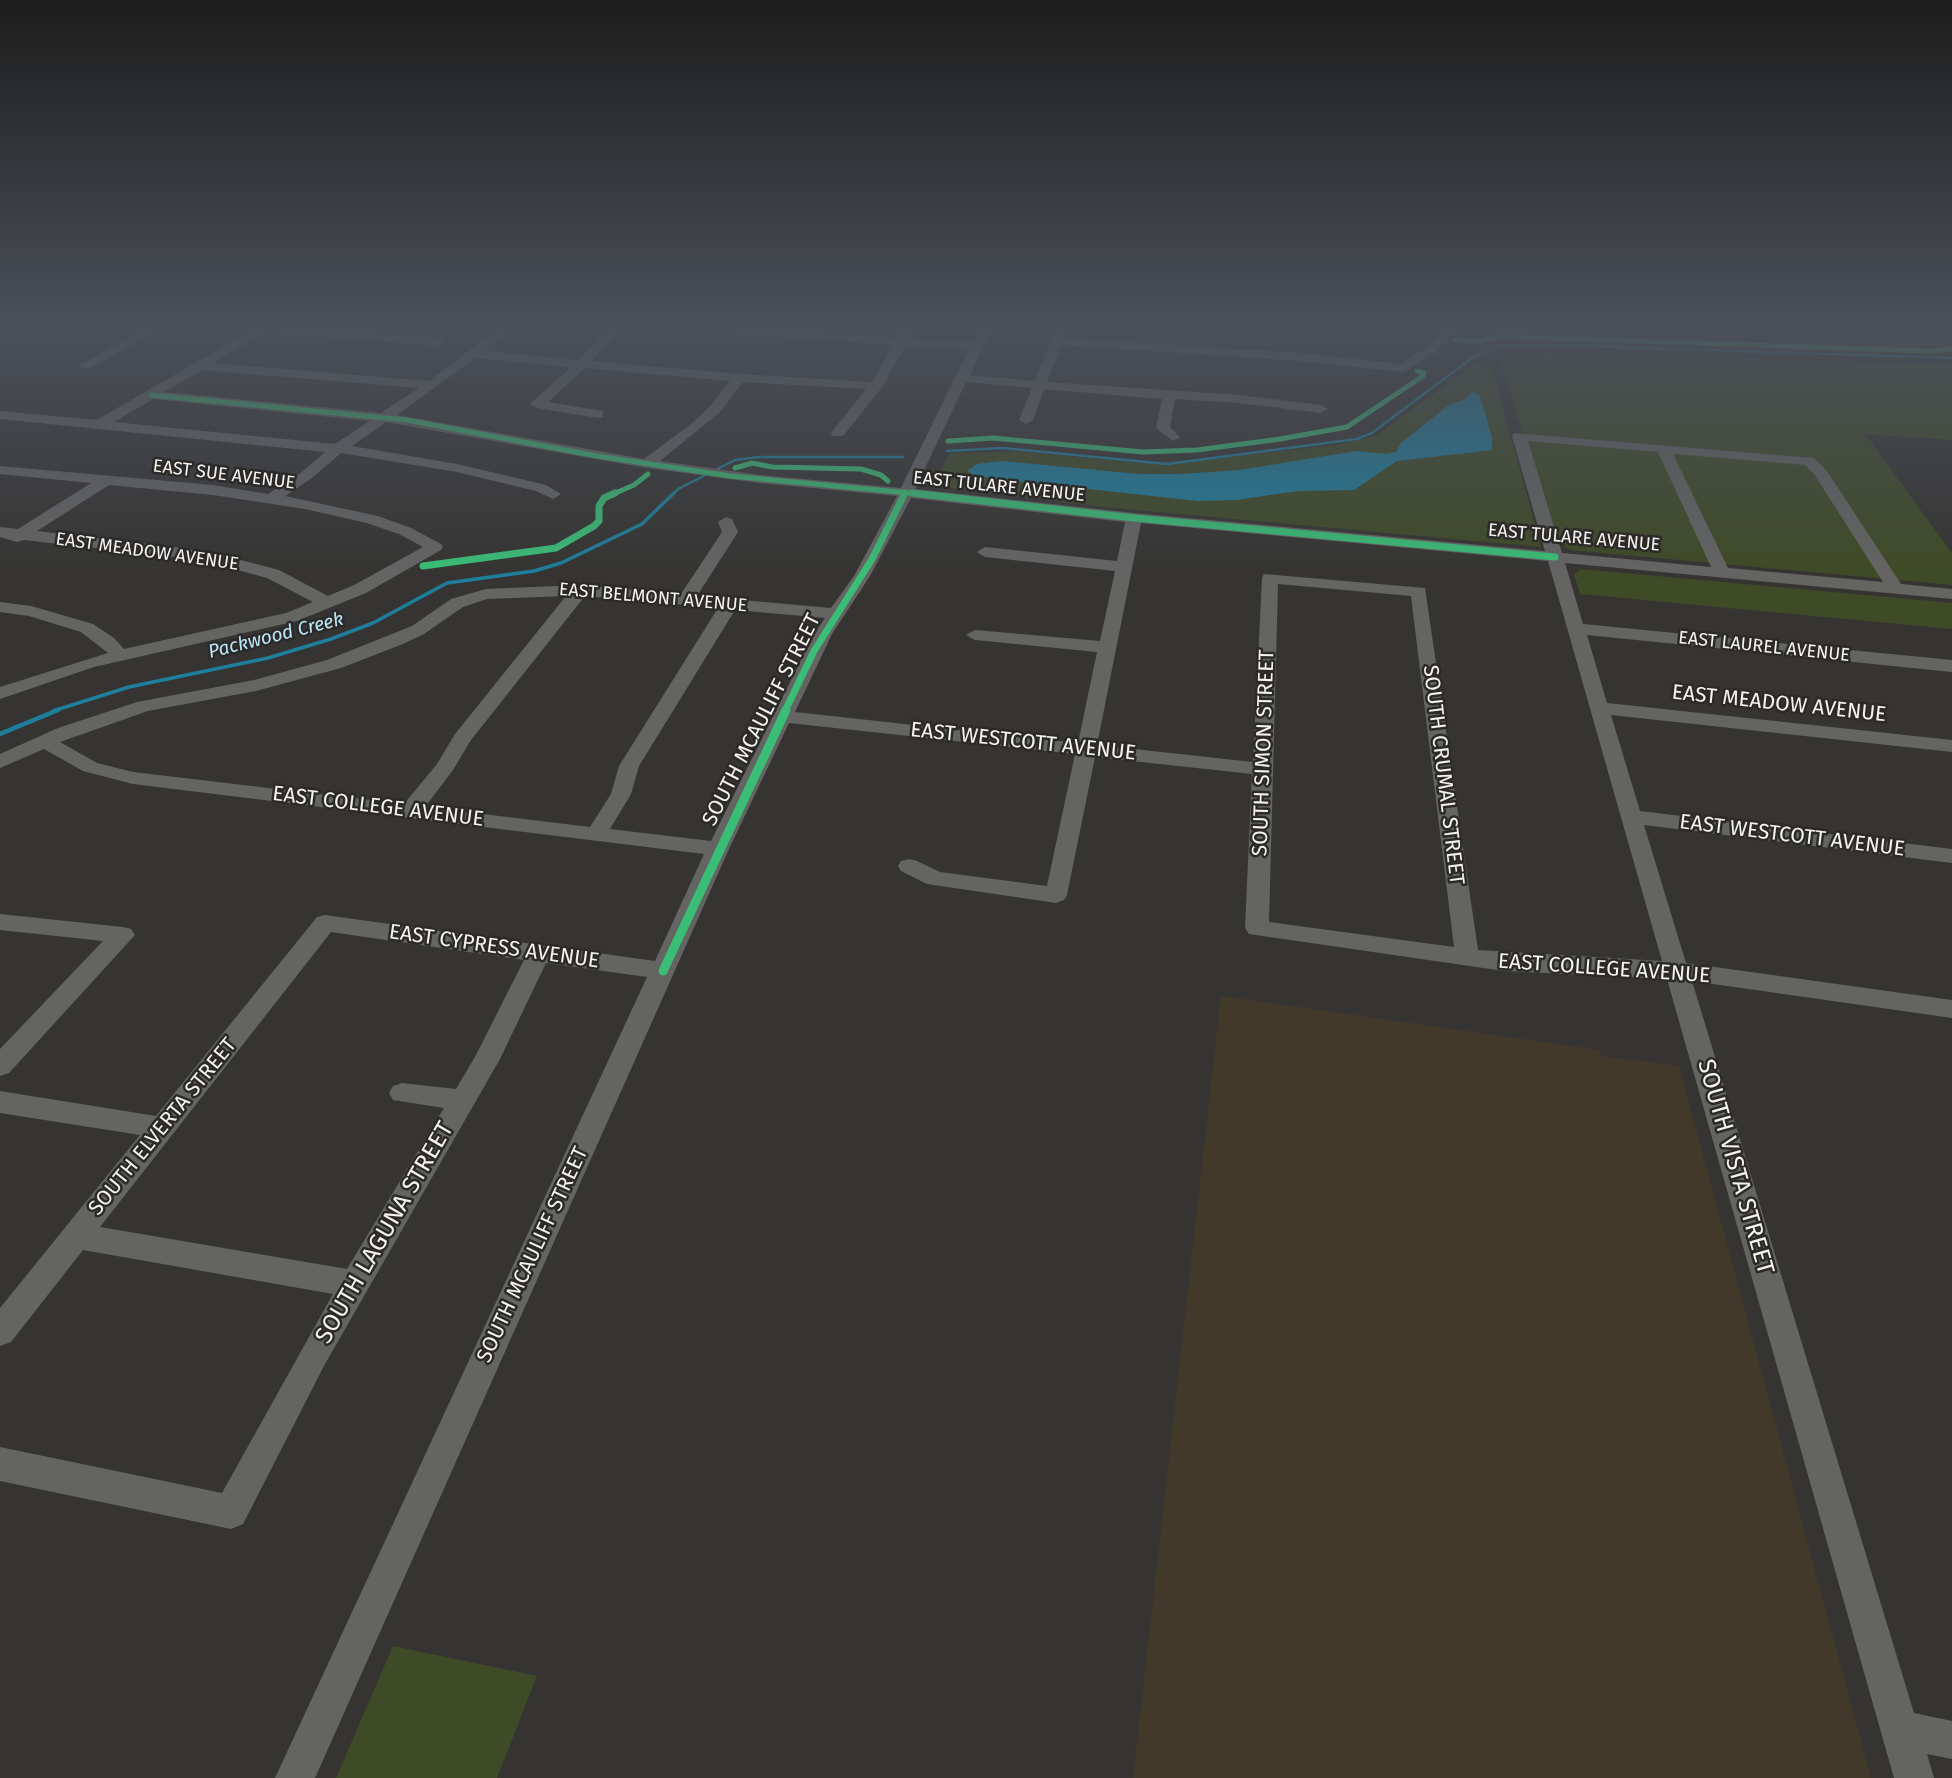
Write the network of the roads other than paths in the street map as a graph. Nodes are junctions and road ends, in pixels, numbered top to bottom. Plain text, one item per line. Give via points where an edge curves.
1 (130, 407) edge
2 (279, 407) edge
3 (401, 407) edge
4 (555, 407) edge
5 (717, 407) edge
6 (859, 407) edge
7 (946, 407) edge
8 (1031, 407) edge
9 (1166, 407) edge
10 (1306, 407) edge
11 (1321, 409) dead end
12 (598, 414) dead end
13 (0, 415) edge
14 (387, 417) junction
15 (1026, 420) dead end
16 (101, 424) junction
17 (838, 433) dead end
18 (1172, 437) dead end
19 (1663, 447) junction
20 (339, 448) junction
21 (647, 464) junction
22 (0, 470) edge
23 (105, 481) junction
24 (906, 492) junction
25 (553, 494) dead end
26 (271, 499) junction
27 (1134, 519) junction
28 (726, 522) dead end
29 (0, 532) edge
30 (21, 534) junction
31 (0, 548) edge
32 (985, 552) dead end
33 (1555, 557) junction
34 (1124, 567) junction
35 (1722, 573) junction
36 (1270, 578) joint
37 (1895, 588) junction
38 (580, 590) junction
39 (1952, 594) edge
40 (686, 599) junction
41 (730, 603) junction
42 (328, 604) junction
43 (0, 607) edge
44 (835, 614) junction
45 (1576, 629) junction
46 (975, 635) dead end
47 (1107, 647) junction
48 (120, 656) junction
49 (1952, 666) edge
50 (0, 693) edge
51 (1600, 708) junction
52 (782, 716) junction
53 (45, 741) junction
54 (1952, 746) edge
55 (1086, 749) junction
56 (0, 762) edge
57 (1263, 769) junction
58 (410, 811) junction
59 (1632, 817) junction
60 (597, 833) junction
61 (718, 849) junction
62 (1952, 856) edge
63 (909, 866) dead end
64 (0, 922) edge
65 (326, 923) joint
66 (1257, 928) joint
67 (539, 953) junction
68 (1467, 957) junction
69 (663, 971) junction
70 (1679, 971) junction
71 (1952, 1009) edge
72 (0, 1066) edge
73 (402, 1093) dead end
74 (463, 1100) junction
75 (0, 1102) edge
76 (163, 1128) junction
77 (76, 1236) junction
78 (354, 1284) junction
79 (0, 1332) edge
80 (0, 1464) edge
81 (1899, 1729) junction
82 (1952, 1740) edge
83 (295, 1778) edge
84 (1914, 1778) edge

1 - 16 street
2 - 14 street, EAST TULARE AVENUE
3 - 14 street
4 - 12 street
5 - 21 street
6 - 17 street
7 - 24 street, SOUTH MCAULIFF STREET
8 - 15 street
9 - 18 street via 1163,428
10 - 11 street
13 - 16 street
14 - 20 street
14 - 21 street, EAST TULARE AVENUE
16 - 20 street
19 - 33 street, SOUTH VISTA STREET via 1519,436
19 - 35 street
19 - 37 street via 1809,461 1820,471
20 - 25 street via 457,468
20 - 26 street
21 - 24 street, EAST TULARE AVENUE
22 - 23 street, EAST SUE AVENUE
23 - 26 street, EAST SUE AVENUE
23 - 30 street
24 - 27 street, EAST TULARE AVENUE
24 - 44 street, SOUTH MCAULIFF STREET via 872,559
26 - 42 street, EAST SUE AVENUE via 372,519 435,547
27 - 33 street, EAST TULARE AVENUE
27 - 34 street
28 - 40 street via 730,532
29 - 30 street, EAST MEADOW AVENUE
30 - 31 street
30 - 42 street, EAST MEADOW AVENUE via 229,562 273,574
32 - 34 street
33 - 35 street, EAST TULARE AVENUE
33 - 45 street, SOUTH VISTA STREET
34 - 47 street
35 - 37 street, EAST TULARE AVENUE
36 - 57 street, SOUTH SIMON STREET
36 - 68 street, SOUTH CRUMAL STREET via 1419,592
37 - 39 street, EAST TULARE AVENUE
38 - 40 street, EAST BELMONT AVENUE
38 - 53 street, EAST BELMONT AVENUE via 471,598 418,630 334,664 256,685 144,706
38 - 58 street
40 - 41 street, EAST BELMONT AVENUE
41 - 44 street, EAST BELMONT AVENUE
41 - 60 street via 629,766 621,794
42 - 48 street
43 - 48 street via 58,617 87,628
44 - 52 street, SOUTH MCAULIFF STREET
45 - 49 street, EAST LAUREL AVENUE
45 - 51 street, SOUTH VISTA STREET
46 - 47 street
47 - 55 street
48 - 50 street
51 - 54 street, EAST MEADOW AVENUE
51 - 59 street, SOUTH VISTA STREET
52 - 55 street, EAST WESTCOTT AVENUE
52 - 61 street, SOUTH MCAULIFF STREET
53 - 56 street, EAST BELMONT AVENUE
53 - 58 street, EAST COLLEGE AVENUE via 90,767 133,778
55 - 57 street, EAST WESTCOTT AVENUE
55 - 63 street via 1056,895 935,879
57 - 66 street, SOUTH SIMON STREET
58 - 60 street, EAST COLLEGE AVENUE
59 - 62 street, EAST WESTCOTT AVENUE
59 - 70 street, SOUTH VISTA STREET
60 - 61 street, EAST COLLEGE AVENUE
61 - 69 street, SOUTH MCAULIFF STREET
64 - 72 street via 123,935
65 - 67 street, EAST CYPRESS AVENUE
65 - 76 street, SOUTH ELVERTA STREET
66 - 68 street, EAST COLLEGE AVENUE
67 - 69 street, EAST CYPRESS AVENUE
67 - 74 street, SOUTH LAGUNA STREET
68 - 70 street, EAST COLLEGE AVENUE via 1550,966
69 - 83 street, SOUTH MCAULIFF STREET
70 - 71 street, EAST COLLEGE AVENUE
70 - 81 street, SOUTH VISTA STREET
73 - 74 street
74 - 78 street, SOUTH LAGUNA STREET
75 - 76 street
76 - 77 street, SOUTH ELVERTA STREET
77 - 78 street
77 - 79 street, SOUTH ELVERTA STREET
78 - 80 street, SOUTH LAGUNA STREET via 231,1512
81 - 82 street
81 - 84 street, SOUTH VISTA STREET

